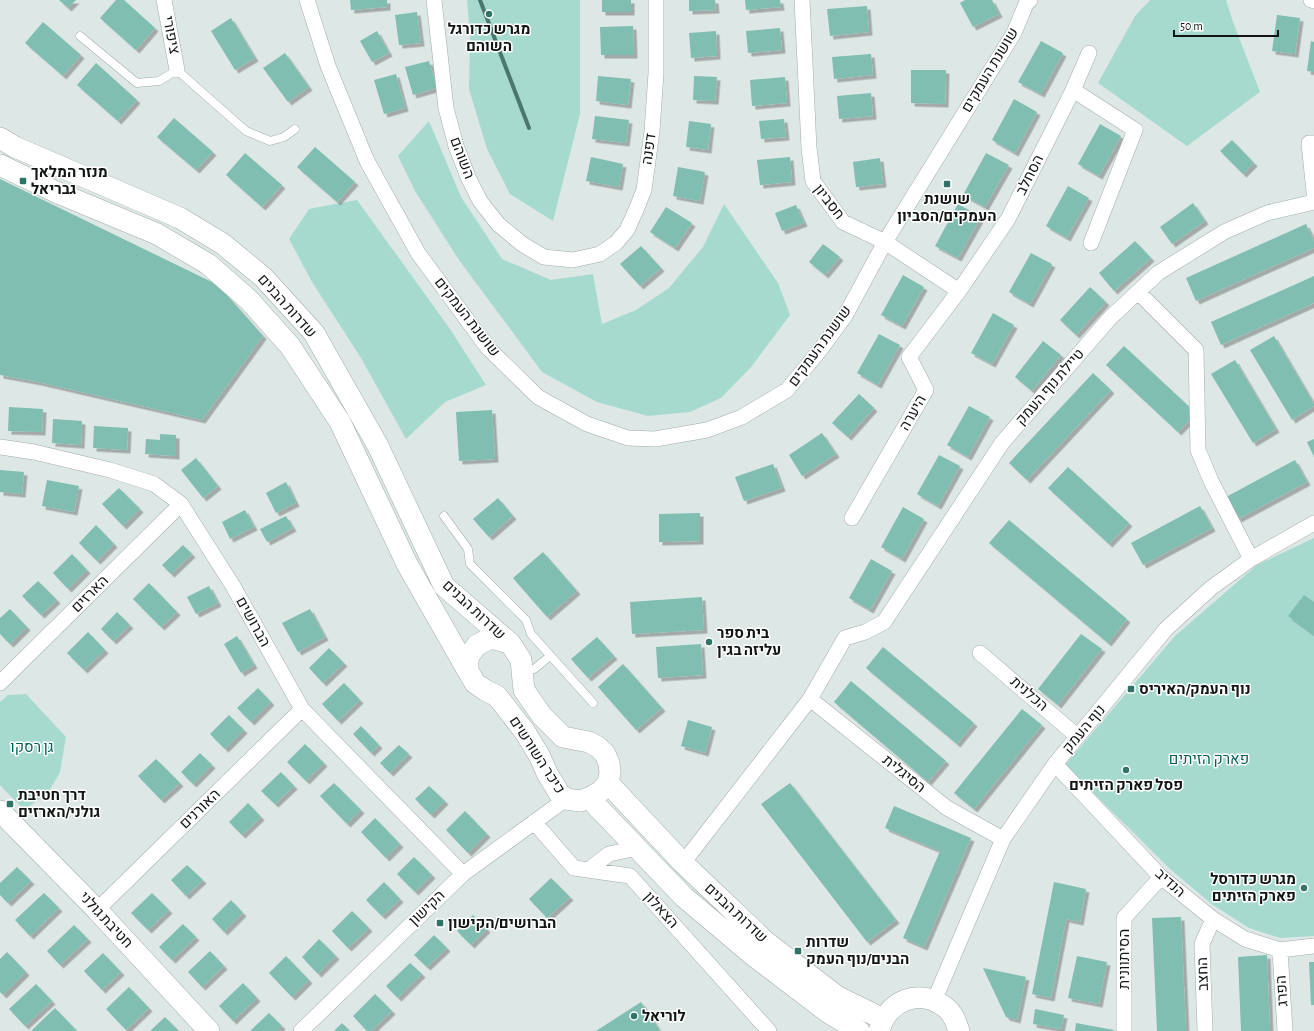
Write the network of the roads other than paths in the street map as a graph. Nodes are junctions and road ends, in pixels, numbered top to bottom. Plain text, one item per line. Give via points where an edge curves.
1 (164, 0) edge
2 (307, 0) edge
3 (434, 0) edge
4 (656, 0) edge
5 (802, 0) edge
6 (1311, 0) edge
7 (1027, 1) edge
8 (1314, 1) edge
9 (80, 36) dead end
10 (1089, 53) dead end
11 (178, 70) junction
12 (1073, 90) junction
13 (295, 129) dead end
14 (0, 138) edge
15 (1314, 143) edge
16 (0, 165) edge
17 (1314, 192) edge
18 (1314, 202) edge
19 (885, 242) junction
20 (1091, 244) dead end
21 (573, 260) joint
22 (959, 292) junction
23 (1138, 292) junction
24 (0, 447) edge
25 (181, 504) junction
26 (444, 516) dead end
27 (852, 518) dead end
28 (1314, 523) edge
29 (1251, 559) junction
30 (510, 643) junction
31 (980, 652) dead end
32 (550, 656) junction
33 (522, 670) junction
34 (468, 671) junction
35 (0, 683) edge
36 (810, 699) junction
37 (593, 703) dead end
38 (302, 709) junction
39 (1078, 736) junction
40 (1055, 764) junction
41 (608, 783) junction
42 (589, 798) junction
43 (566, 799) junction
44 (0, 811) edge
45 (534, 822) junction
46 (1003, 839) junction
47 (637, 848) junction
48 (683, 863) junction
49 (588, 870) junction
50 (463, 874) junction
51 (1162, 877) junction
52 (97, 910) junction
53 (1213, 919) junction
54 (1314, 946) edge
55 (1280, 950) junction
56 (934, 1001) junction
57 (881, 1025) edge
58 (209, 1031) edge
59 (301, 1031) edge
60 (769, 1031) edge
61 (859, 1031) edge
62 (959, 1031) edge
63 (1124, 1031) edge
64 (1205, 1031) edge
65 (1285, 1031) edge

1 - 11 street, ציפורי
2 - 19 street, שושנת העמקים via 328,66 367,162 418,253 487,347 538,397 587,424 628,438 655,439 707,430 742,417 787,390 845,316
3 - 21 street, השוהם via 446,108 456,146 480,201 498,224 522,244 544,257
4 - 21 street, דפנה via 656,73 644,190 627,230 616,243 600,254
5 - 19 street, חסביון via 813,181 843,222
6 - 8 street
7 - 19 street, שושנת העמקים via 1014,34
9 - 11 lane via 137,83 159,81
10 - 12 street, הסחלב
11 - 13 lane via 246,131 270,141 284,137
12 - 20 street via 1135,130
12 - 22 street, הסחלב via 1008,218
14 - 30 main road, שדרות הבנים via 14,147 180,218 223,244 264,278 314,333 378,446 444,586
15 - 17 street via 1309,143
16 - 34 main road, שדרות הבנים via 56,192 157,234 208,264 249,300 290,346 340,422 407,564
18 - 23 street, טיילת נוף העמק via 1267,213 1224,232 1158,273
19 - 22 street, חסביון
22 - 27 street, היערה via 910,357 926,390
23 - 29 street via 1196,350 1198,450
23 - 36 street, טיילת נוף העמק via 1110,318 1002,443 884,622 865,632 845,638
24 - 25 street, הברושים via 34,452 110,470 154,484
25 - 35 street, הארזים
25 - 38 street, הברושים via 233,586
26 - 32 lane via 468,549 470,564 526,620 531,634
28 - 29 street, נוף העמק
29 - 39 street, נוף העמק via 1211,588 1166,629
30 - 33 main road, כיכר השורשים via 521,660
30 - 34 main road via 491,638 477,645 468,657
31 - 39 street, הכלנית
32 - 33 lane via 534,669
32 - 37 lane
33 - 41 main road, כיכר השורשים via 524,690 542,716 564,737 589,742 605,754 609,763
34 - 43 main road, כיכר השורשים via 475,683 497,696 520,726 540,757 553,784
36 - 46 street, הסיגלית via 947,808
36 - 48 street
38 - 50 street, הברושים
38 - 52 street, האורנים
39 - 40 street, נוף העמק
40 - 46 street, נוף העמק
40 - 51 street, הנדיב
41 - 42 main road
41 - 48 main road, שדרות הבנים
42 - 43 main road, כיכר השורשים via 580,801
42 - 47 main road, שדרות הבנים
43 - 45 street, הקישון
44 - 52 main road, חטיבת גולני
45 - 49 street, הצאלון via 574,868
45 - 50 street, הקישון
46 - 56 street, נוף העמק
47 - 49 street via 609,854
47 - 61 main road, שדרות הבנים via 684,897 754,956 829,1013
48 - 57 main road, שדרות הבנים via 766,942 838,997
49 - 60 street, הצאלון via 630,876
50 - 59 street, הקישון
51 - 53 street, הנדיב
51 - 63 street, הסיתוונית via 1124,918
52 - 58 main road, חטיבת גולני
53 - 55 street, הנדיב via 1246,939
53 - 64 street, החצב via 1202,944
54 - 55 street, הנדיב
55 - 65 street, הפרג
56 - 57 main road via 910,998 890,1010
56 - 62 main road via 946,1008 954,1018

